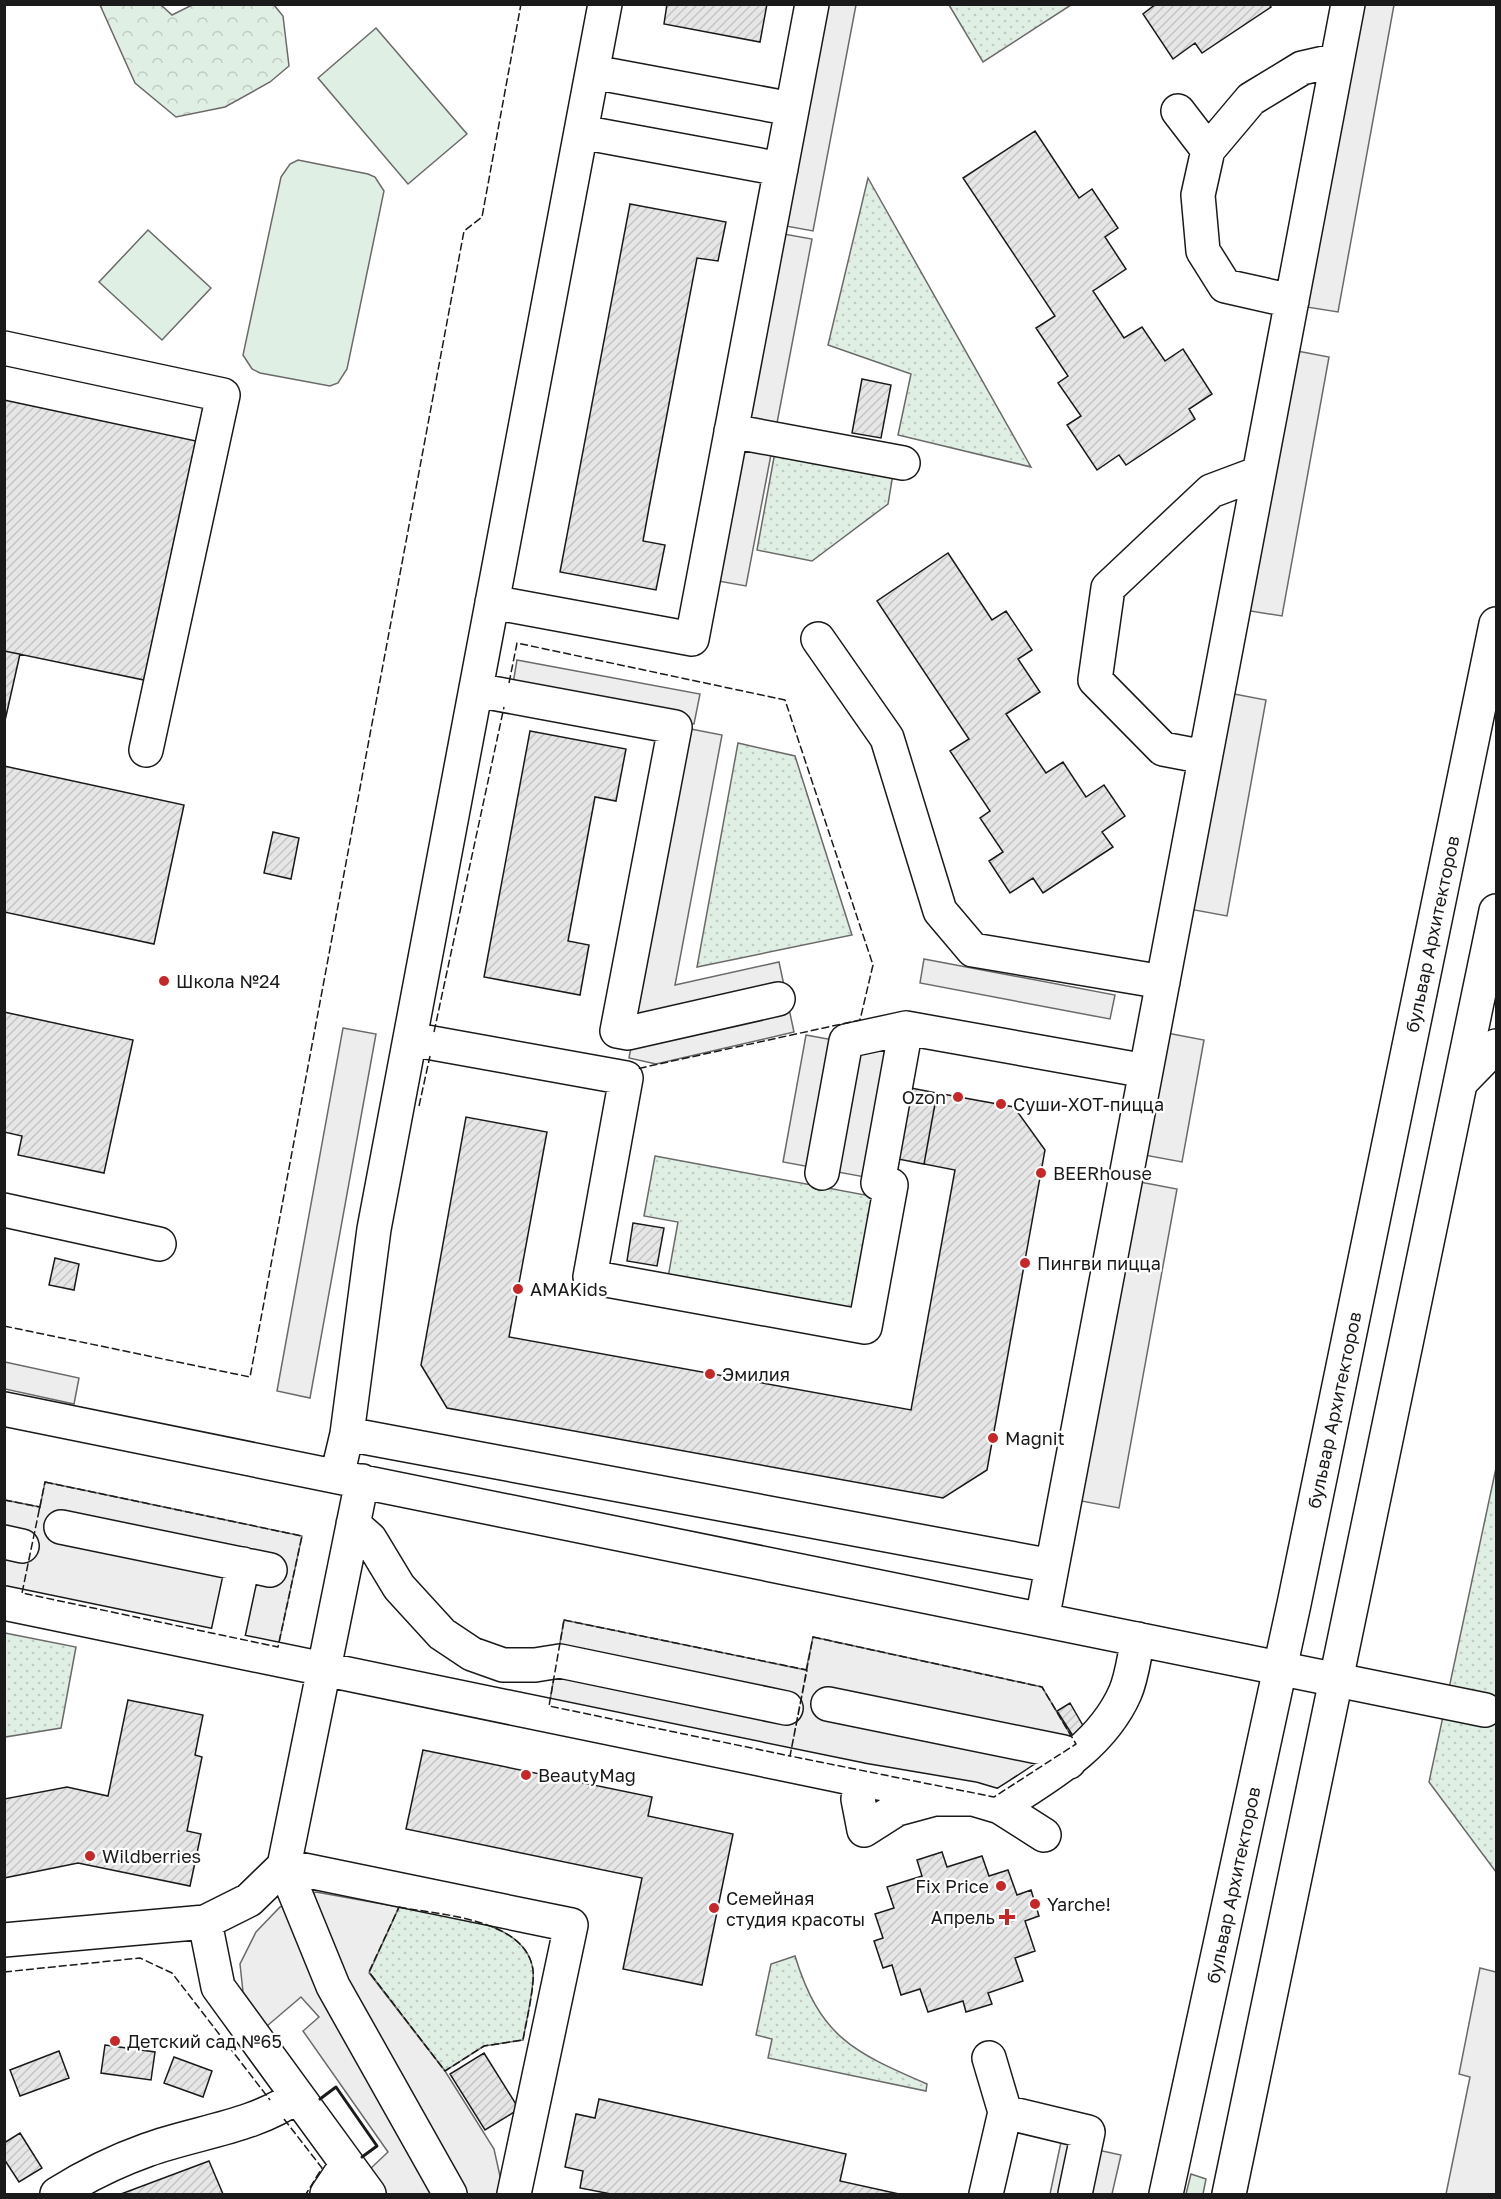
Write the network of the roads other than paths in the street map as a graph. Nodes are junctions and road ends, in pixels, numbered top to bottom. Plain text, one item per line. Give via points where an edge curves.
1 (605, 4) edge
2 (812, 4) edge
3 (1348, 4) edge
4 (1337, 60) junction
5 (593, 72) junction
6 (792, 109) junction
7 (1179, 111) dead end
8 (581, 132) junction
9 (1208, 150) junction
10 (780, 169) junction
11 (1292, 301) junction
12 (4, 348) edge
13 (731, 431) junction
14 (903, 463) dead end
15 (1259, 473) junction
16 (492, 602) junction
17 (1497, 624) edge
18 (818, 639) dead end
19 (476, 690) junction
20 (146, 750) dead end
21 (1205, 757) junction
22 (1497, 911) edge
23 (1163, 982) junction
24 (778, 999) dead end
25 (906, 1028) junction
26 (410, 1039) junction
27 (1497, 1046) edge
28 (1146, 1071) junction
29 (1461, 1082) junction
30 (822, 1173) dead end
31 (4, 1210) edge
32 (159, 1244) dead end
33 (4, 1408) edge
34 (347, 1434) junction
35 (350, 1479) junction
36 (353, 1524) junction
37 (61, 1527) dead end
38 (1052, 1566) junction
39 (4, 1603) edge
40 (1042, 1620) junction
41 (1138, 1639) junction
42 (225, 1648) junction
43 (323, 1668) junction
44 (1308, 1674) junction
45 (828, 1704) dead end
46 (786, 1708) dead end
47 (1485, 1710) dead end
48 (1069, 1762) junction
49 (861, 1780) junction
50 (987, 1803) junction
51 (1044, 1835) dead end
52 (284, 1866) junction
53 (205, 1922) junction
54 (4, 1940) edge
55 (989, 2058) dead end
56 (297, 2096) junction
57 (1005, 2112) junction
58 (347, 2164) junction
59 (57, 2194) edge
60 (327, 2194) edge
61 (369, 2194) edge
62 (450, 2194) edge
63 (514, 2194) edge
64 (986, 2194) edge
65 (1075, 2194) edge
66 (1166, 2194) edge
67 (1229, 2194) edge

1 - 5 street
2 - 6 street
3 - 4 street
4 - 9 street via 1302,68 1251,99
4 - 11 street
5 - 6 street
5 - 8 street
6 - 10 street
7 - 9 street
8 - 10 street
8 - 16 street
9 - 11 street via 1198,195 1203,251 1225,286
10 - 13 street
11 - 15 street
12 - 20 street via 223,395
13 - 14 street
13 - 16 street via 692,639
15 - 21 street
15 - 21 street via 1210,491 1108,588 1095,680 1163,749
16 - 19 street
17 - 44 street, бульвар Архитекторов
18 - 23 street via 887,738 940,911 973,950
19 - 24 street via 675,727 617,1031 628,1033
19 - 26 street
21 - 23 street
22 - 29 street, бульвар Архитекторов
23 - 28 street
25 - 26 street via 878,1183 891,1185 865,1327 590,1277 626,1078
25 - 28 street
25 - 30 street via 846,1041
26 - 34 street via 374,1228
27 - 29 street
28 - 38 street
29 - 44 street, бульвар Архитекторов
31 - 32 street
33 - 35 street
34 - 35 street
34 - 38 street
35 - 36 street
35 - 40 street
36 - 43 street
36 - 46 street via 370,1539 399,1587 442,1634 472,1654 503,1665 560,1661
37 - 42 street via 257,1567
38 - 40 street
39 - 42 street
40 - 41 street
41 - 44 street
41 - 48 street via 1121,1700 1107,1724
42 - 43 street
43 - 49 street
43 - 52 street
44 - 47 street
44 - 66 street, бульвар Архитекторов
44 - 67 street, бульвар Архитекторов
45 - 48 street via 1063,1752
48 - 50 street
49 - 50 street
49 - 50 street via 858,1799 864,1830 897,1809 934,1799
50 - 51 street
52 - 53 street via 249,1900
52 - 62 street via 333,1986
52 - 63 street via 571,1925
53 - 54 street
53 - 56 street via 218,1987
55 - 57 street
56 - 58 street
56 - 59 street via 278,2110 146,2150
57 - 64 street
57 - 65 street via 1088,2132
58 - 60 street
58 - 61 street

